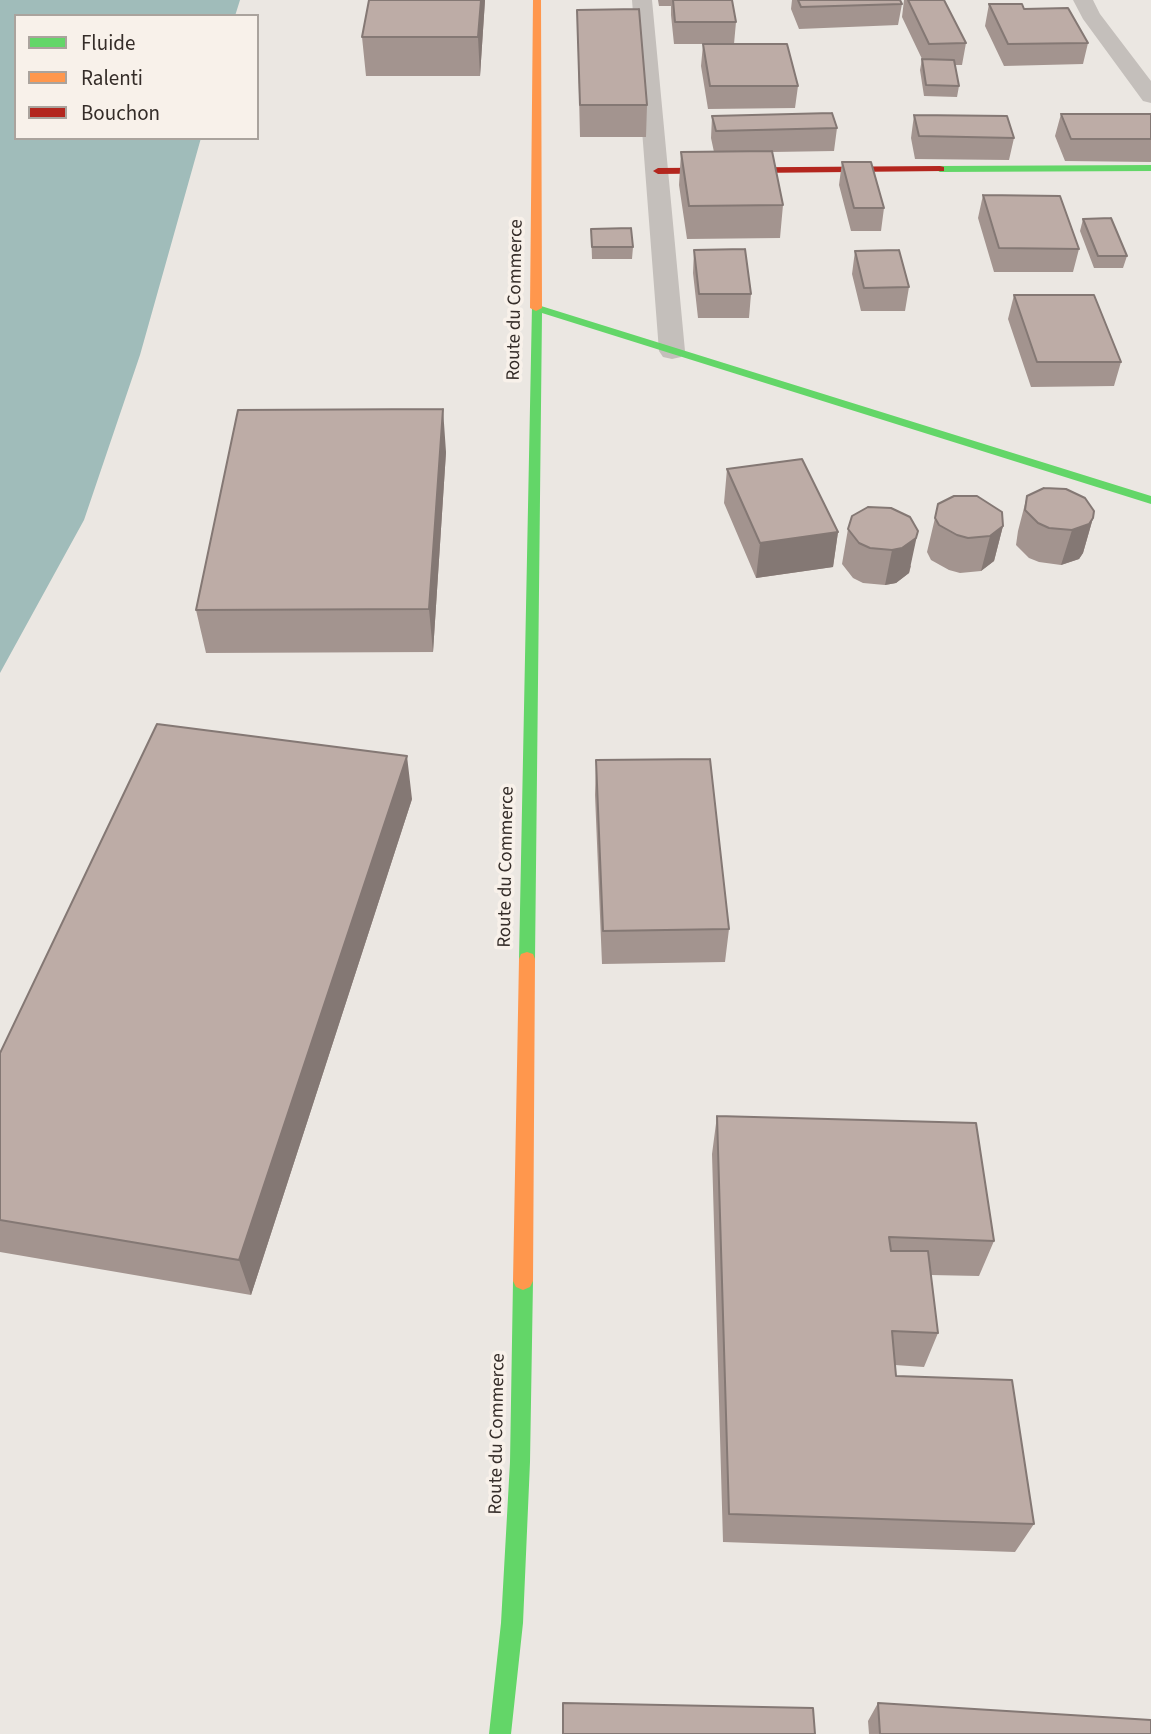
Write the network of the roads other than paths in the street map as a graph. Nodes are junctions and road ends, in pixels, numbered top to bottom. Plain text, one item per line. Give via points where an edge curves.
1 (537, 0) edge
2 (642, 0) edge
3 (1083, 0) edge
4 (1151, 96) edge
5 (1151, 168) edge
6 (658, 171) junction
7 (537, 309) junction
8 (672, 351) junction
9 (1151, 500) edge
10 (500, 1734) edge

1 - 7 street, Route du Commerce
2 - 6 street
3 - 4 street
5 - 6 street
6 - 8 street
7 - 8 street
7 - 10 street, Route du Commerce via 520,1462 512,1623
8 - 9 street

